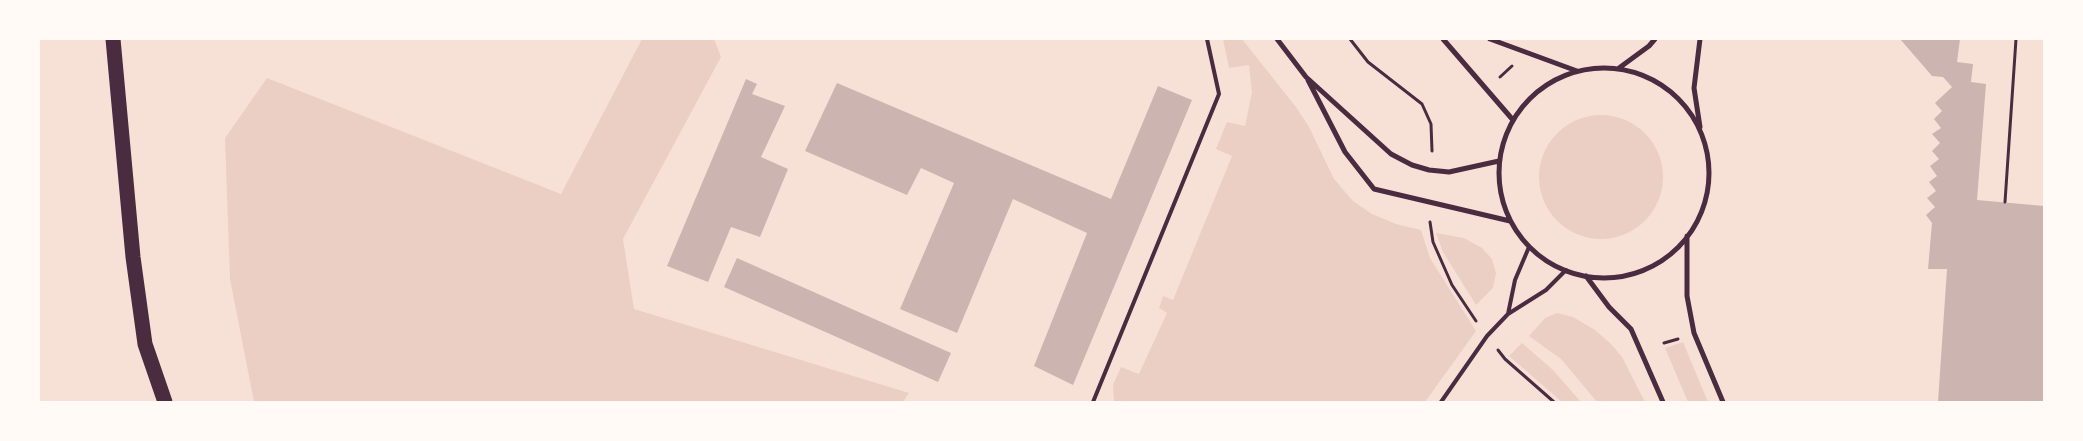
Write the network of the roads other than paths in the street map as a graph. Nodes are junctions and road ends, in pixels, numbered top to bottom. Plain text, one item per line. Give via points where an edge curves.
1 (114, 39) edge
2 (1207, 39) edge
3 (1277, 39) edge
4 (1443, 39) edge
5 (1490, 39) edge
6 (1655, 39) edge
7 (1700, 39) edge
8 (1618, 69) junction
9 (1578, 71) junction
10 (1306, 77) junction
11 (1513, 120) junction
12 (1702, 134) junction
13 (1499, 161) junction
14 (1510, 221) junction
15 (1687, 236) junction
16 (1529, 247) junction
17 (1566, 270) junction
18 (1586, 276) junction
19 (1508, 314) junction
20 (164, 402) edge
21 (1092, 402) edge
22 (1441, 402) edge
23 (1663, 402) edge
24 (1722, 402) edge

1 - 20 highway via 133,257 145,344
2 - 21 lane via 1220,94
3 - 10 street
4 - 11 street
5 - 9 street
6 - 8 street
7 - 12 street via 1694,88
8 - 9 street
8 - 12 street via 1649,78 1671,92 1689,110
9 - 11 street via 1560,77 1538,91
10 - 13 street via 1391,154 1412,165 1449,172
10 - 14 street via 1345,152 1374,189
11 - 13 street
12 - 15 street via 1708,158 1708,185 1702,210
13 - 14 street via 1501,196
14 - 16 street
15 - 18 street via 1672,252 1650,267 1612,278
15 - 24 street via 1687,296 1694,333
16 - 17 street via 1550,263
16 - 19 lane via 1515,280
17 - 18 street
17 - 19 lane via 1546,290
18 - 23 street via 1609,307 1631,329
19 - 22 lane via 1487,336

